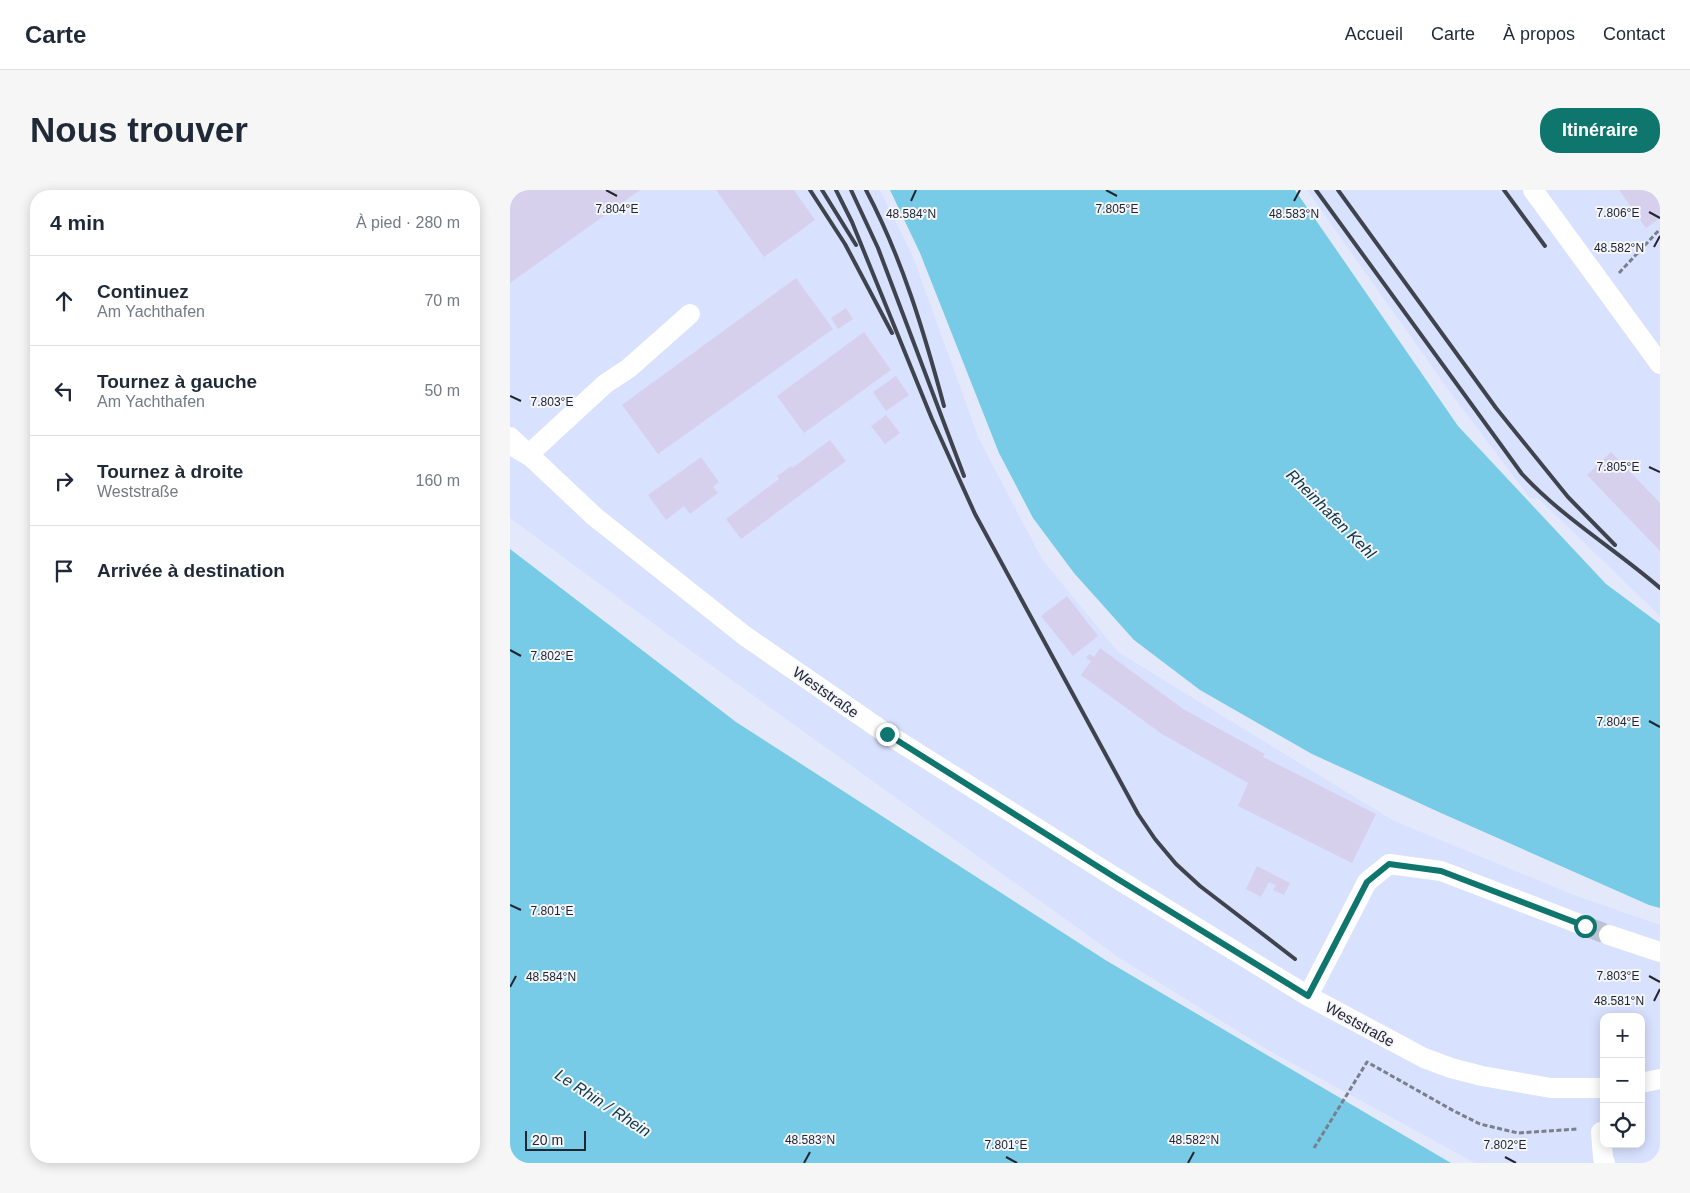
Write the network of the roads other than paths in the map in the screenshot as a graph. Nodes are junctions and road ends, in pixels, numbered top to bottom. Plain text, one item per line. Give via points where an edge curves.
1 (1533, 190) edge
2 (690, 314) dead end
3 (1660, 364) edge
4 (510, 438) edge
5 (510, 444) edge
6 (528, 455) junction
7 (1585, 926) tunnel mouth
8 (1609, 935) tunnel mouth
9 (1660, 952) edge
10 (1308, 996) junction
11 (1660, 1079) edge
12 (1645, 1082) edge
13 (1600, 1088) edge
14 (1602, 1148) edge
15 (1605, 1163) edge

1 - 3 street
2 - 6 street via 629,368 605,384
4 - 6 street, Weststraße
5 - 6 street
6 - 10 street, Weststraße via 594,517 745,636 887,734
7 - 10 street via 1441,871 1389,864 1367,882
8 - 9 street
10 - 13 street, Weststraße via 1424,1058 1451,1068 1551,1088
11 - 12 street
14 - 15 street

